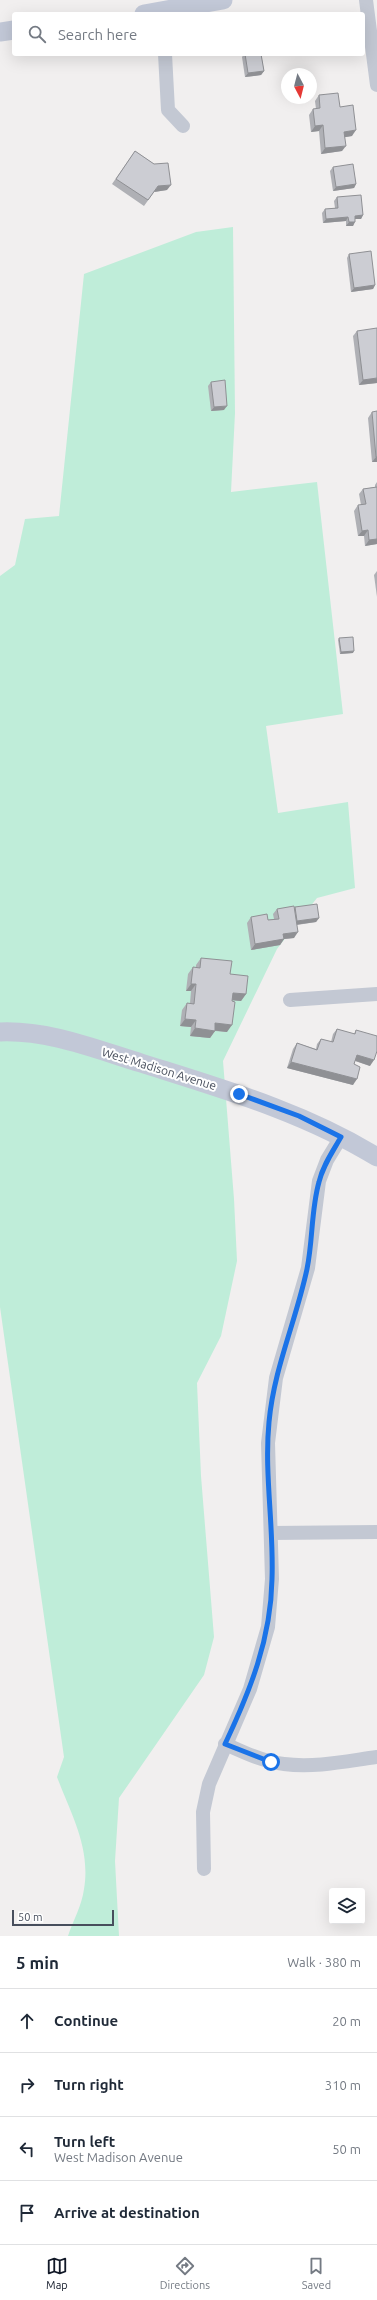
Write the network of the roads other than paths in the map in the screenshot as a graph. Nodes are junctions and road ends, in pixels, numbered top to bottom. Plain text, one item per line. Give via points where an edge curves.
1 (224, 0) edge
2 (366, 0) edge
3 (161, 12) edge
4 (12, 30) edge
5 (0, 32) edge
6 (164, 56) edge
7 (377, 85) edge
8 (183, 126) dead end
9 (377, 994) edge
10 (290, 1000) dead end
11 (0, 1032) edge
12 (341, 1137) junction
13 (377, 1157) edge
14 (377, 1532) edge
15 (271, 1533) junction
16 (225, 1744) junction
17 (377, 1757) edge
18 (204, 1869) dead end

1 - 3 street
2 - 7 street
4 - 5 street
6 - 8 street via 168,110
9 - 10 street
11 - 12 street, West Madison Avenue via 41,1035 79,1044 270,1104
12 - 13 street, West Madison Avenue
12 - 15 street via 327,1160 319,1182 308,1268 282,1352 272,1400 267,1468
14 - 15 street
15 - 16 street via 272,1592 263,1649 250,1689
16 - 17 street via 258,1758 290,1765
16 - 18 street via 205,1800

